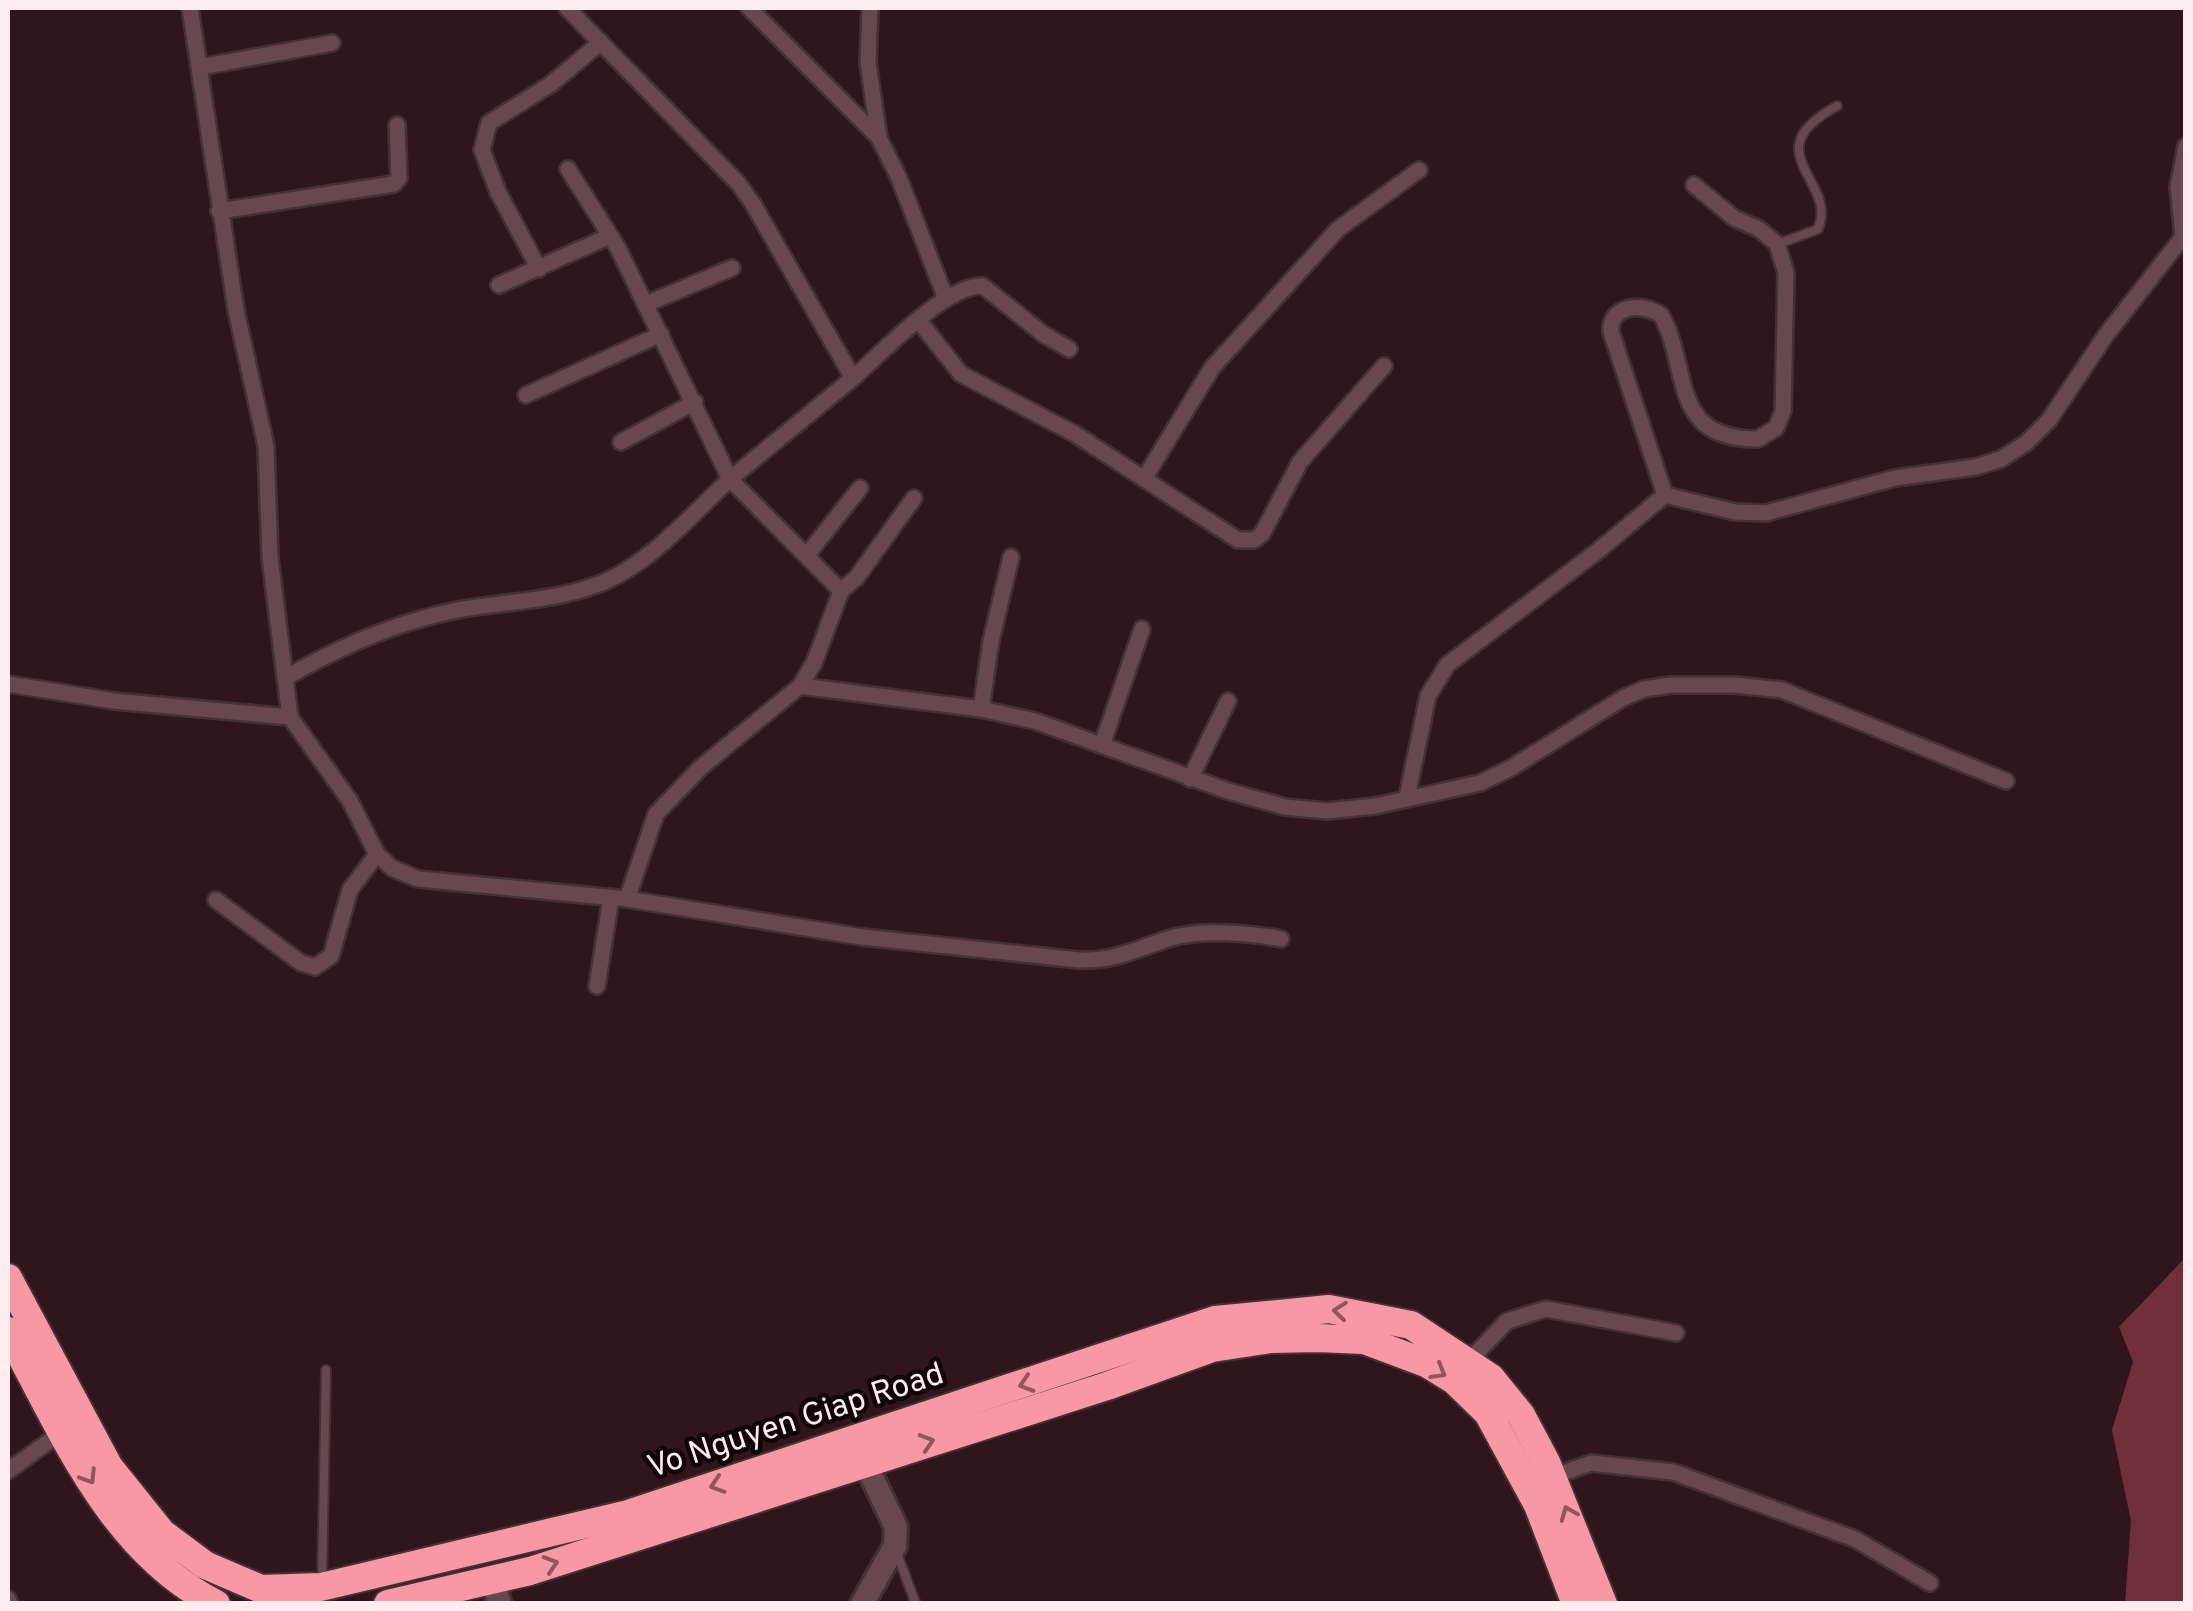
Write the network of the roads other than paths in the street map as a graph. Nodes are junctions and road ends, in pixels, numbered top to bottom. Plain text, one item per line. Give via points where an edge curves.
1 (190, 8) edge
2 (567, 8) edge
3 (749, 8) edge
4 (870, 8) edge
5 (601, 42) junction
6 (332, 43) dead end
7 (200, 68) junction
8 (1837, 106) dead end
9 (397, 124) dead end
10 (879, 138) junction
11 (2186, 146) edge
12 (568, 169) dead end
13 (1419, 170) dead end
14 (1694, 185) dead end
15 (219, 211) junction
16 (2184, 235) edge
17 (610, 236) junction
18 (1777, 244) junction
19 (732, 268) dead end
20 (539, 269) junction
21 (499, 285) dead end
22 (946, 299) junction
23 (646, 304) junction
24 (919, 321) junction
25 (662, 334) junction
26 (1069, 349) dead end
27 (1384, 366) dead end
28 (853, 378) junction
29 (526, 395) dead end
30 (696, 402) junction
31 (621, 442) dead end
32 (1145, 477) junction
33 (730, 478) junction
34 (860, 488) dead end
35 (1666, 495) junction
36 (914, 498) dead end
37 (807, 555) junction
38 (1011, 557) dead end
39 (841, 591) junction
40 (1142, 629) dead end
41 (285, 678) junction
42 (8, 684) edge
43 (800, 686) junction
44 (1228, 701) dead end
45 (981, 709) junction
46 (290, 717) junction
47 (1102, 745) junction
48 (1190, 780) junction
49 (2006, 781) dead end
50 (1407, 798) junction
51 (377, 854) junction
52 (619, 898) junction
53 (216, 900) dead end
54 (1281, 938) dead end
55 (597, 986) dead end
56 (8, 1278) edge
57 (8, 1331) edge
58 (1676, 1334) dead end
59 (1469, 1361) junction
60 (326, 1370) dead end
61 (62, 1431) junction
62 (859, 1450) junction
63 (8, 1471) edge
64 (1540, 1481) junction
65 (895, 1546) junction
66 (1930, 1583) dead end
67 (321, 1587) junction
68 (496, 1591) edge
69 (216, 1604) edge
70 (388, 1604) edge
71 (862, 1604) edge
72 (916, 1604) edge
73 (1576, 1604) edge
74 (1604, 1604) edge

1 - 7 street
2 - 5 street
3 - 10 street
4 - 10 street via 868,62
5 - 20 street via 489,123 482,150
5 - 28 street via 746,194
6 - 7 street
7 - 15 street
8 - 18 lane via 1798,146 1823,218 1818,229
9 - 15 street via 394,184
10 - 22 street
11 - 16 street via 2178,188
12 - 17 street
13 - 32 street via 1338,229 1212,368
14 - 18 street
15 - 41 street via 266,446 270,558
16 - 35 street via 2049,420 2002,459 1883,481 1778,512 1735,512
17 - 20 street
17 - 23 street
18 - 35 street via 1786,273 1782,411 1768,434 1750,439 1718,431 1695,415 1656,311 1622,310 1612,318 1611,332
19 - 23 street
20 - 21 street
22 - 24 street
22 - 26 street via 984,286
23 - 25 street
24 - 28 street
24 - 32 street via 961,374
25 - 29 street
25 - 30 street
27 - 32 street via 1300,462 1254,540 1238,540
28 - 33 street
30 - 31 street
30 - 33 street
33 - 37 street
33 - 41 street via 652,550 600,584 524,603 450,611 375,633
34 - 37 street
35 - 50 street via 1447,665 1428,696
36 - 39 street
37 - 39 street
38 - 45 street
39 - 43 street
40 - 47 street
41 - 46 street
42 - 46 street
43 - 45 street
43 - 52 street via 700,768 656,814
44 - 48 street
45 - 47 street
46 - 51 street via 350,800
47 - 48 street
48 - 50 street via 1285,807 1327,811
49 - 50 street via 1782,690 1671,685 1623,698 1494,777
51 - 52 street via 418,879
51 - 53 street via 350,890 331,956 315,967
52 - 54 street via 862,938 1080,960 1107,961 1174,936
52 - 55 street
56 - 67 highway, Vo Nguyen Giap Road via 109,1467 162,1533 205,1565 261,1589
57 - 61 highway
58 - 59 street via 1546,1310 1508,1322
59 -> 62 highway, Vo Nguyen Giap Road via 1411,1325 1329,1309 1216,1320
59 - 64 highway, Vo Nguyen Giap Road via 1522,1415
60 - 67 lane
61 - 63 street
61 -> 69 highway via 122,1526 187,1589
62 -> 64 highway, Vo Nguyen Giap Road via 1107,1386 1212,1348 1271,1339 1364,1340 1454,1380
62 - 65 street via 896,1526
62 -> 67 highway, Vo Nguyen Giap Road via 628,1514
68 -> 62 highway, Vo Nguyen Giap Road via 530,1571
64 - 66 street via 1592,1463 1673,1472 1854,1539
64 - 73 highway, Vo Nguyen Giap Road
74 -> 64 highway, Vo Nguyen Giap Road
65 - 71 street
65 - 72 lane
68 - 70 highway, Vo Nguyen Giap Road

